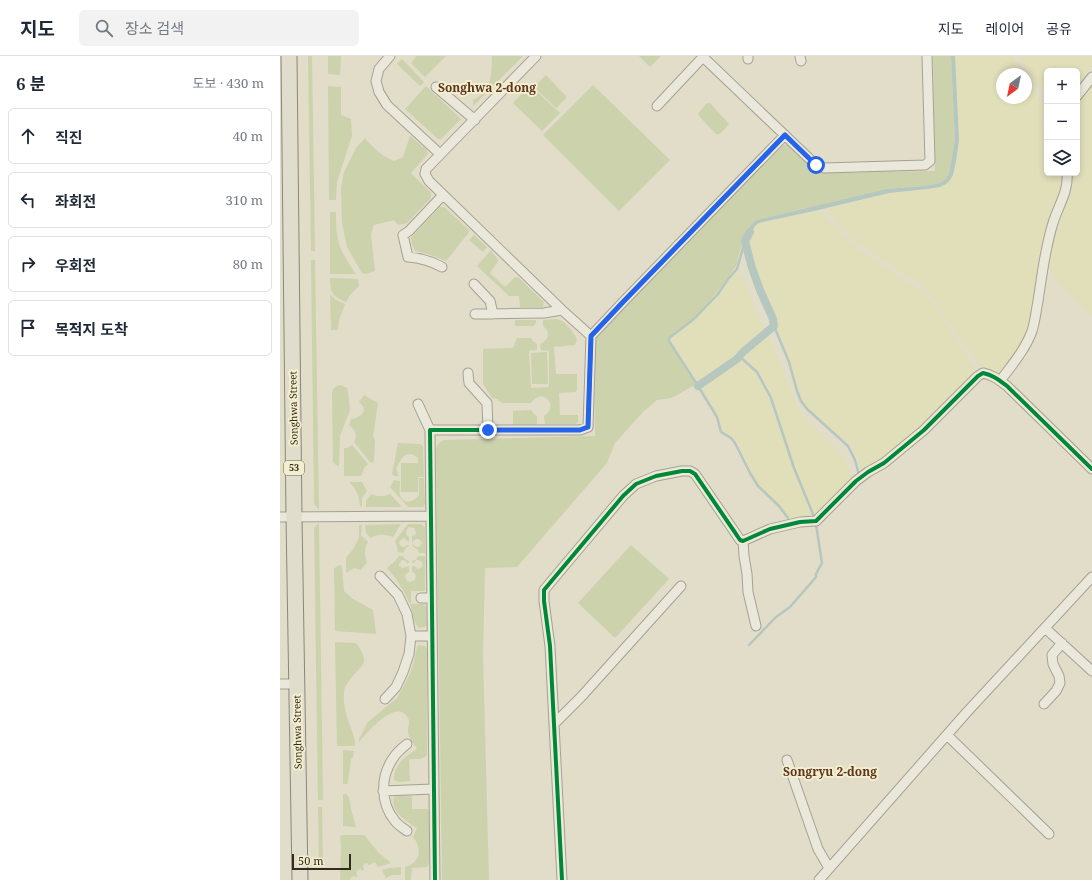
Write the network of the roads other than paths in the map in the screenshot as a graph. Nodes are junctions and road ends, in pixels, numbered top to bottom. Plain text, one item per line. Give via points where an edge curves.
1 (289, 56) edge
2 (390, 56) edge
3 (536, 56) edge
4 (927, 56) edge
5 (703, 57) edge
6 (1092, 77) edge
7 (436, 87) dead end
8 (1080, 93) edge
9 (657, 106) dead end
10 (474, 120) junction
11 (785, 135) junction
12 (440, 154) junction
13 (1067, 176) edge
14 (285, 179) edge
15 (443, 194) junction
16 (442, 267) dead end
17 (474, 284) dead end
18 (562, 310) junction
19 (475, 314) dead end
20 (493, 314) junction
21 (591, 336) junction
22 (468, 373) dead end
23 (1000, 380) junction
24 (418, 404) dead end
25 (430, 430) junction
26 (488, 430) junction
27 (1092, 469) edge
28 (431, 516) junction
29 (287, 517) edge
30 (743, 541) junction
31 (380, 576) dead end
32 (1092, 577) edge
33 (682, 586) dead end
34 (421, 598) dead end
35 (432, 598) junction
36 (756, 626) dead end
37 (1045, 628) junction
38 (412, 636) junction
39 (432, 636) junction
40 (1062, 643) junction
41 (1092, 671) edge
42 (280, 684) edge
43 (297, 684) junction
44 (384, 699) dead end
45 (1044, 704) dead end
46 (554, 724) junction
47 (946, 734) junction
48 (407, 744) dead end
49 (787, 760) dead end
50 (433, 789) junction
51 (383, 790) junction
52 (407, 831) dead end
53 (1049, 834) dead end
54 (829, 868) junction
55 (300, 880) edge
56 (435, 880) edge
57 (562, 880) edge
58 (819, 880) edge

1 - 14 main road, Songhwa Street / 53
2 - 12 street via 379,69 376,81 380,92 387,105
3 - 10 street
4 - 11 street via 930,161 925,165 824,168
5 - 9 street
5 - 11 street
6 - 8 street
7 - 10 street
10 - 12 street
11 - 21 street
12 - 15 street via 426,169 425,174
13 - 23 street via 1066,192 1053,223 1046,250 1032,330 1021,354
14 - 29 main road, Songhwa Street / 53
15 - 16 street via 403,235 408,257 434,262
15 - 18 street
17 - 20 street via 490,301
18 - 20 street
18 - 21 street
19 - 20 street
21 - 26 street via 588,427 580,430
22 - 26 street via 469,383 486,403
23 - 27 street
23 - 30 street via 983,373 978,376 924,430 856,482 815,521 770,530
24 - 25 street
25 - 26 street
25 - 28 street
28 - 29 street
28 - 35 street
29 - 43 main road, Songhwa Street / 53
30 - 36 street via 748,592
30 - 46 street via 695,474 690,471 656,476 636,484 623,496 544,590
31 - 38 street via 398,595 407,614
32 - 37 street
33 - 46 street
34 - 35 street
35 - 39 street
37 - 40 street
37 - 47 street
38 - 39 street
38 - 44 street via 403,672 396,687
39 - 50 street
40 - 41 street
40 - 45 street via 1052,655 1060,683
42 - 43 street
43 - 55 main road, Songhwa Street / 53
46 - 57 street
47 - 53 street
47 - 54 street
48 - 51 street via 394,756 389,765
49 - 54 street via 818,849
50 - 51 street
50 - 56 street
51 - 52 street via 386,805 395,820
54 - 58 street

